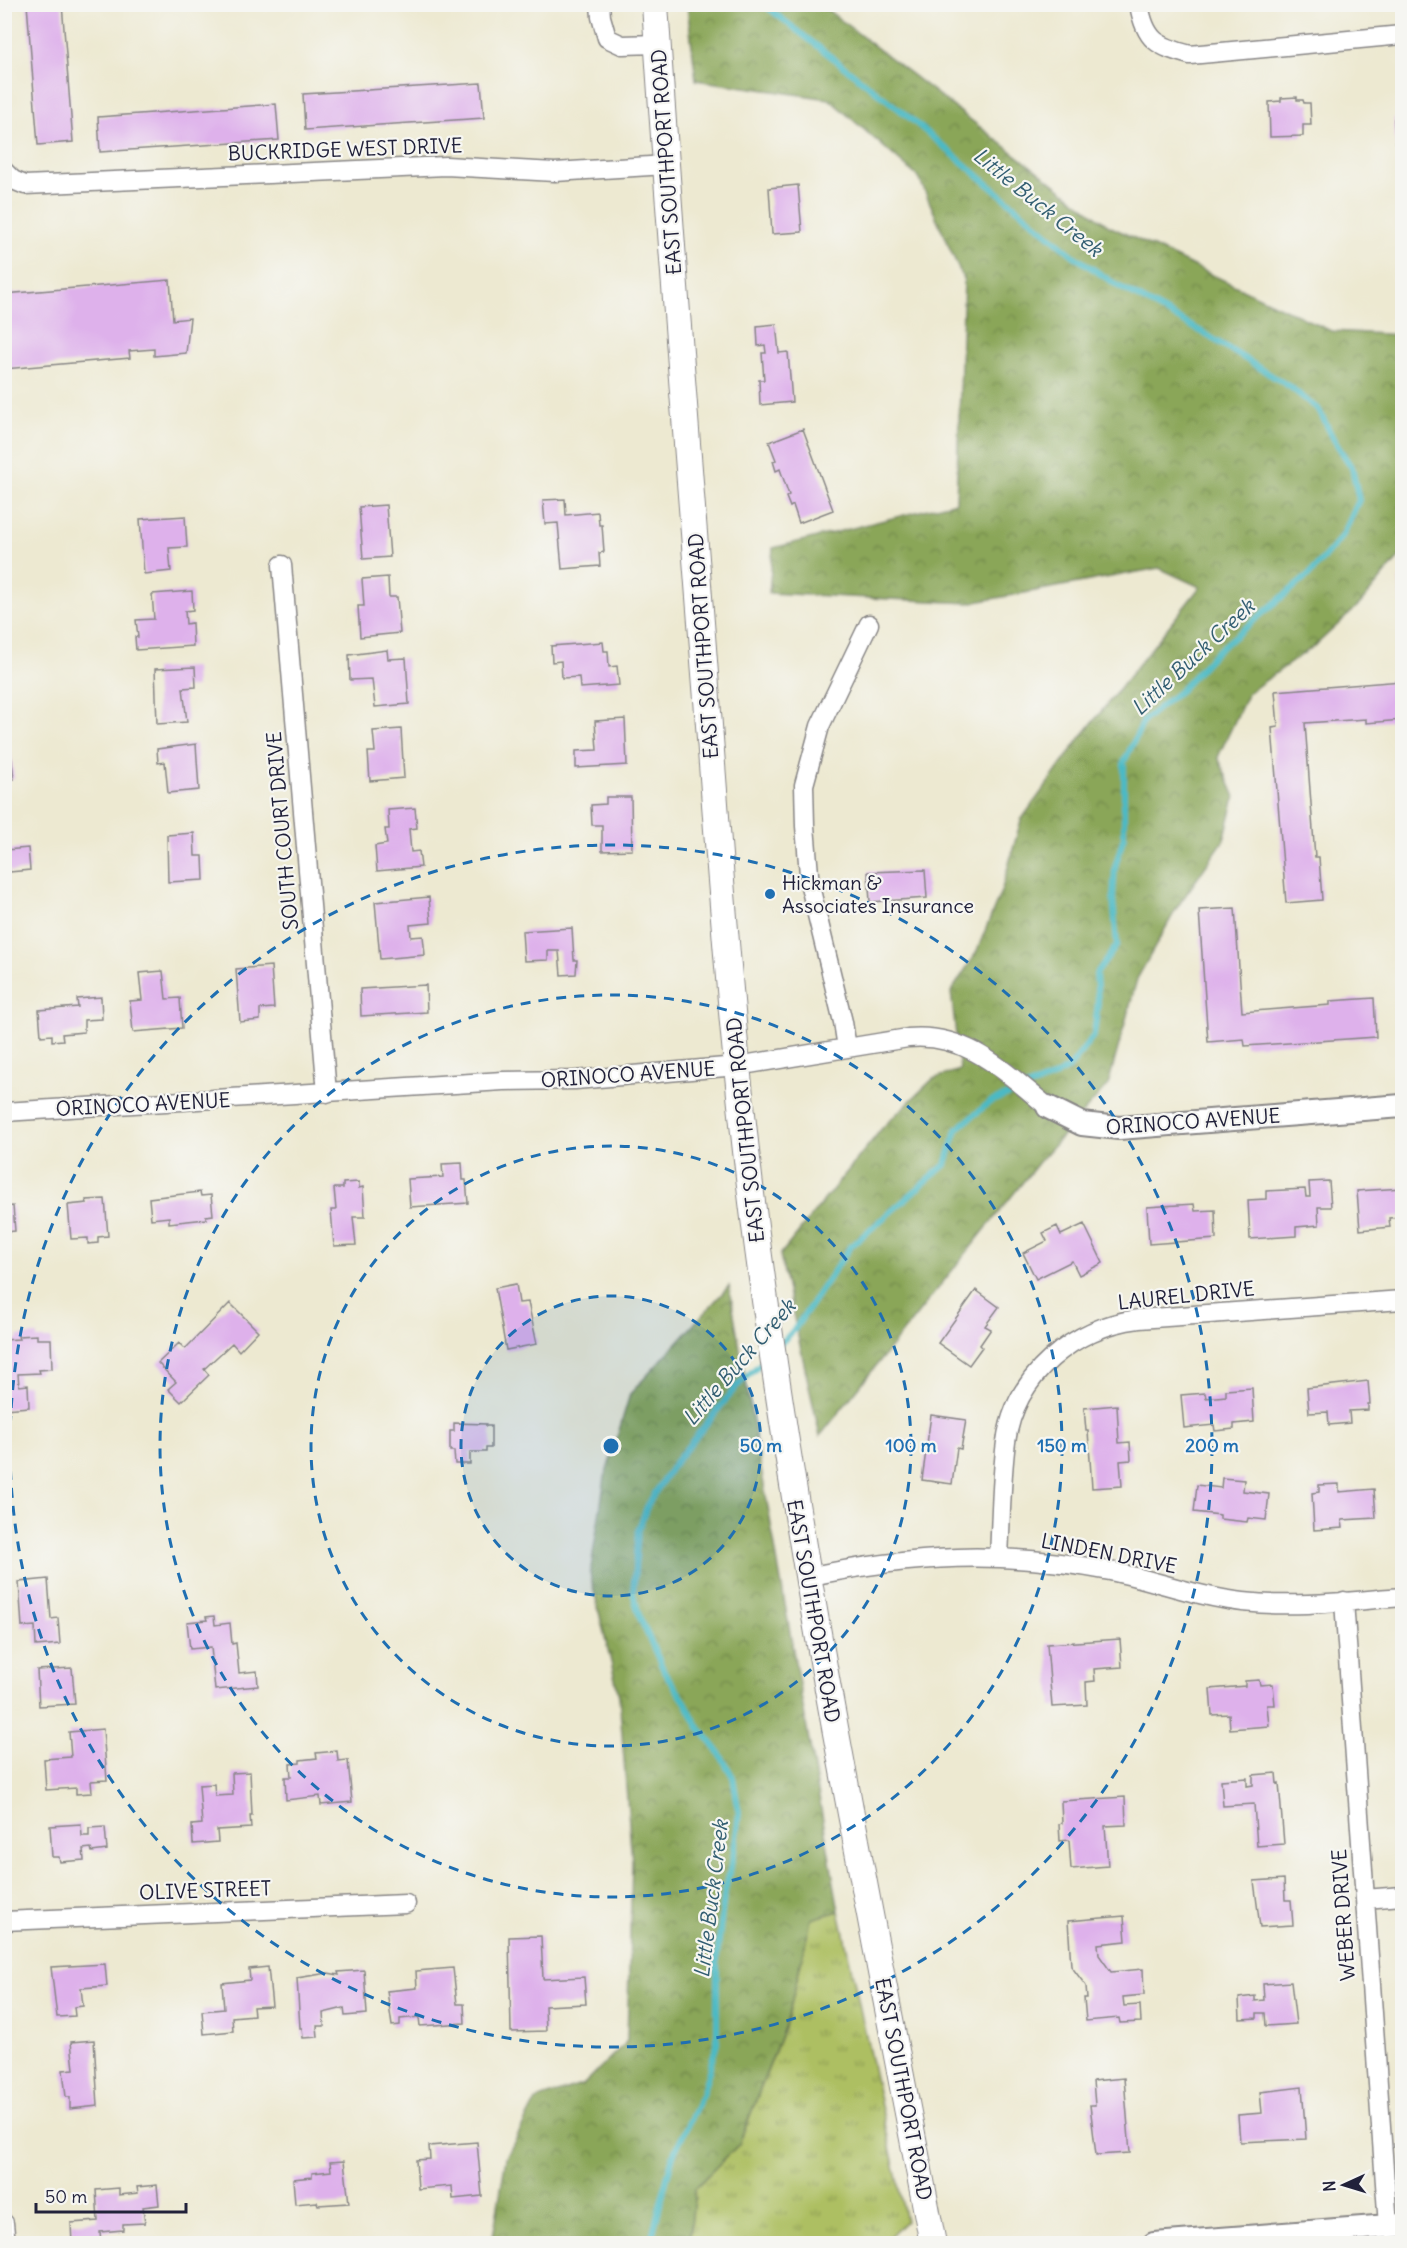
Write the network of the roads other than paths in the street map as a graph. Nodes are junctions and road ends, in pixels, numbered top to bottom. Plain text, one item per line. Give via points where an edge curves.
1 (600, 4) edge
2 (655, 4) edge
3 (1139, 4) edge
4 (1402, 35) edge
5 (658, 44) junction
6 (666, 165) junction
7 (4, 171) edge
8 (282, 565) dead end
9 (869, 624) dead end
10 (847, 1048) junction
11 (737, 1066) junction
12 (327, 1093) junction
13 (1402, 1106) edge
14 (1048, 1107) joint
15 (4, 1112) edge
16 (1402, 1300) edge
17 (999, 1557) junction
18 (807, 1577) junction
19 (1402, 1597) edge
20 (1344, 1601) junction
21 (1402, 1896) edge
22 (1365, 1899) junction
23 (406, 1904) dead end
24 (4, 1921) edge
25 (4, 2223) edge
26 (1395, 2226) edge
27 (6, 2244) edge
28 (933, 2244) edge
29 (1154, 2244) edge

1 - 5 street via 607,38 622,45
2 - 5 main road, EAST SOUTHPORT ROAD
3 - 4 street via 1144,28 1151,39 1190,55
5 - 6 main road, EAST SOUTHPORT ROAD
6 - 7 street, BUCKRIDGE WEST DRIVE via 555,172 446,166 25,185
6 - 11 main road, EAST SOUTHPORT ROAD
8 - 12 street, SOUTH COURT DRIVE
9 - 10 street via 820,726 804,785 810,886
10 - 11 street, ORINOCO AVENUE
10 - 14 street, ORINOCO AVENUE via 908,1038 932,1037 955,1042 984,1055
11 - 12 street, ORINOCO AVENUE via 574,1080
11 - 18 main road, EAST SOUTHPORT ROAD via 777,1390
12 - 15 street, ORINOCO AVENUE
13 - 14 street, ORINOCO AVENUE via 1119,1128 1082,1124
16 - 17 street, LAUREL DRIVE via 1138,1319 1094,1330 1070,1344 1042,1367 1013,1414 1006,1440
17 - 18 street, LINDEN DRIVE via 903,1560
17 - 20 street, LINDEN DRIVE via 1109,1571 1245,1602
18 - 28 main road, EAST SOUTHPORT ROAD
19 - 20 street, LINDEN DRIVE
20 - 22 street, WEBER DRIVE
21 - 22 street
22 - 26 street, WEBER DRIVE
23 - 24 street, OLIVE STREET
25 - 27 street
26 - 29 street

